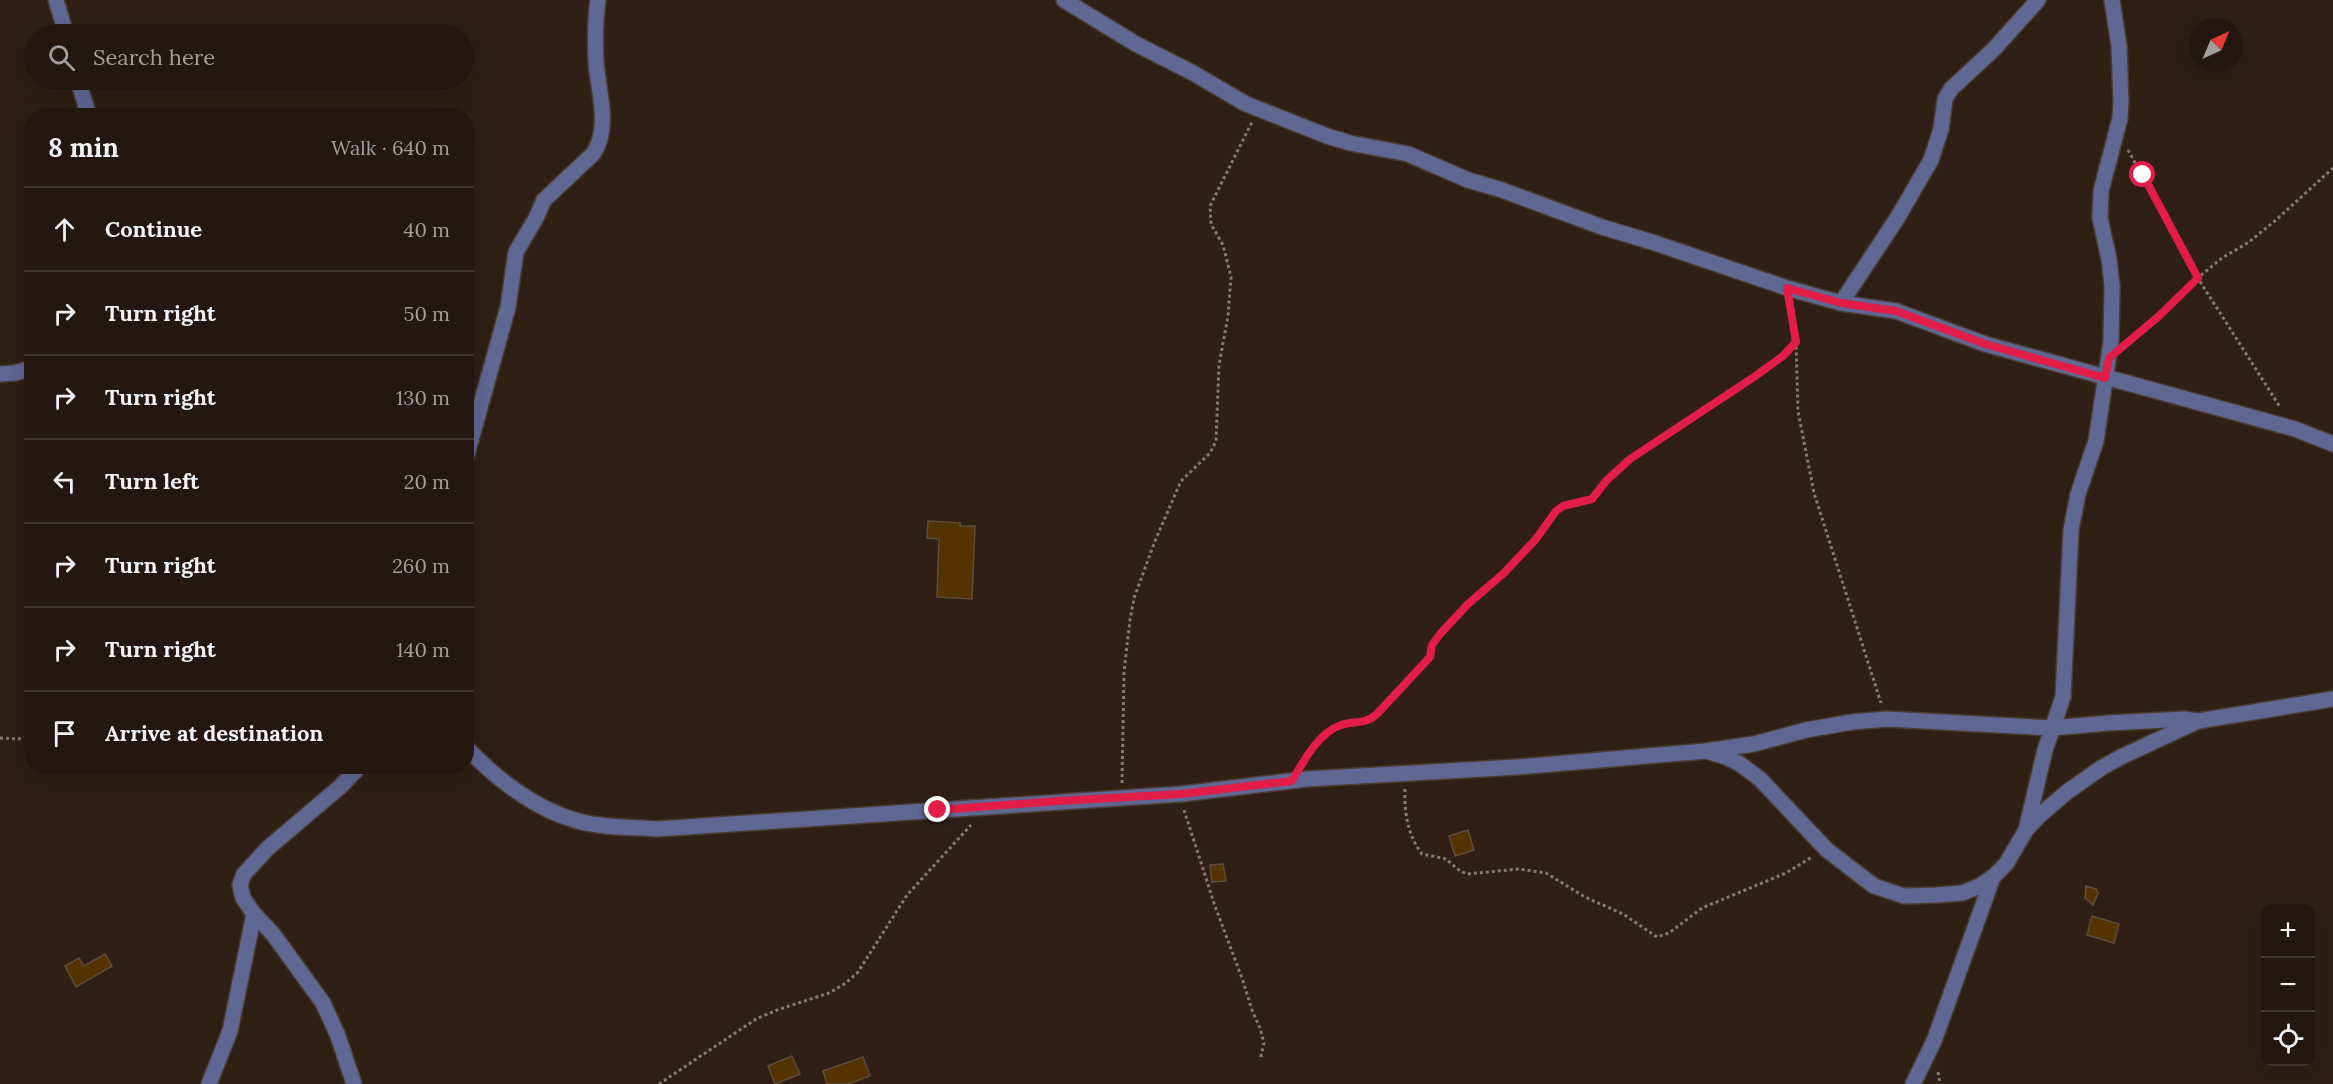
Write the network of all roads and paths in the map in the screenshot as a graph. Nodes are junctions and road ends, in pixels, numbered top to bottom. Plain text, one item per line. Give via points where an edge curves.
1 (56, 0) edge
2 (598, 0) edge
3 (1064, 0) edge
4 (2038, 0) edge
5 (2112, 0) edge
6 (63, 24) edge
7 (81, 90) edge
8 (87, 108) edge
9 (1259, 110) junction
10 (2116, 134) junction
11 (2333, 168) edge
12 (2198, 278) junction
13 (1787, 288) junction
14 (1841, 303) junction
15 (1796, 342) junction
16 (2109, 358) junction
17 (24, 370) edge
18 (0, 374) edge
19 (2105, 378) junction
20 (474, 429) edge
21 (2295, 429) junction
22 (2333, 444) edge
23 (2333, 699) edge
24 (1887, 719) junction
25 (2198, 721) junction
26 (2052, 728) junction
27 (0, 738) edge
28 (24, 738) edge
29 (1706, 751) junction
30 (474, 754) edge
31 (352, 774) edge
32 (1404, 774) junction
33 (1292, 781) junction
34 (1181, 794) junction
35 (1120, 797) junction
36 (985, 807) junction
37 (2026, 830) junction
38 (1826, 848) junction
39 (1993, 877) junction
40 (254, 914) junction
41 (1260, 1060) dead end
42 (208, 1084) edge
43 (354, 1084) edge
44 (659, 1084) edge
45 (1914, 1084) edge

1 - 6 street
2 - 20 street via 595,30 603,124 598,146 544,200 516,252 508,307
3 - 9 street
4 - 14 street via 1951,89 1945,99 1931,160
5 - 10 street via 2121,66
7 - 8 street
9 - 13 street via 1350,143 1408,154 1468,180
9 - 35 path via 1210,206 1211,224 1223,245 1231,277 1219,365 1216,441 1210,453 1181,481 1134,598 1124,672
10 - 12 path via 2132,156
10 - 16 street via 2100,207 2112,286
11 - 12 path via 2276,220
12 - 16 path
12 - 21 path
13 - 14 street
13 - 15 path
14 - 19 street via 1896,311 1985,344
15 - 24 path via 1798,411 1814,494
15 - 33 path via 1754,377 1630,459 1592,499 1556,511 1504,573 1440,634 1430,657 1376,715 1331,730 1311,751
16 - 19 street
17 - 18 street
19 - 21 street
19 - 26 street via 2096,441 2078,494 2072,530 2063,697
21 - 22 street
23 - 25 street
24 - 26 street
24 - 29 street via 1806,730 1754,744
25 - 26 street
25 - 37 street via 2101,768 2067,792
26 - 37 street
27 - 28 path
29 - 32 street
29 - 38 street via 1740,764 1760,779
30 - 36 street via 523,795 557,814 600,826 657,829
31 - 40 street via 244,874 240,885 243,898
32 - 33 street
32 - 38 path via 1406,816 1422,854 1446,859 1467,874 1519,869 1546,873 1657,937 1669,933 1702,908 1786,873
33 - 34 street
34 - 35 street
34 - 41 path via 1204,876 1260,1028
35 - 36 street
36 - 44 path via 907,895 858,972 846,983 756,1019
37 - 39 street via 2006,864
38 - 39 street via 1874,886 1904,896 1962,893
39 - 45 street via 1934,1041
40 - 42 street via 230,1031
40 - 43 street via 323,1003

